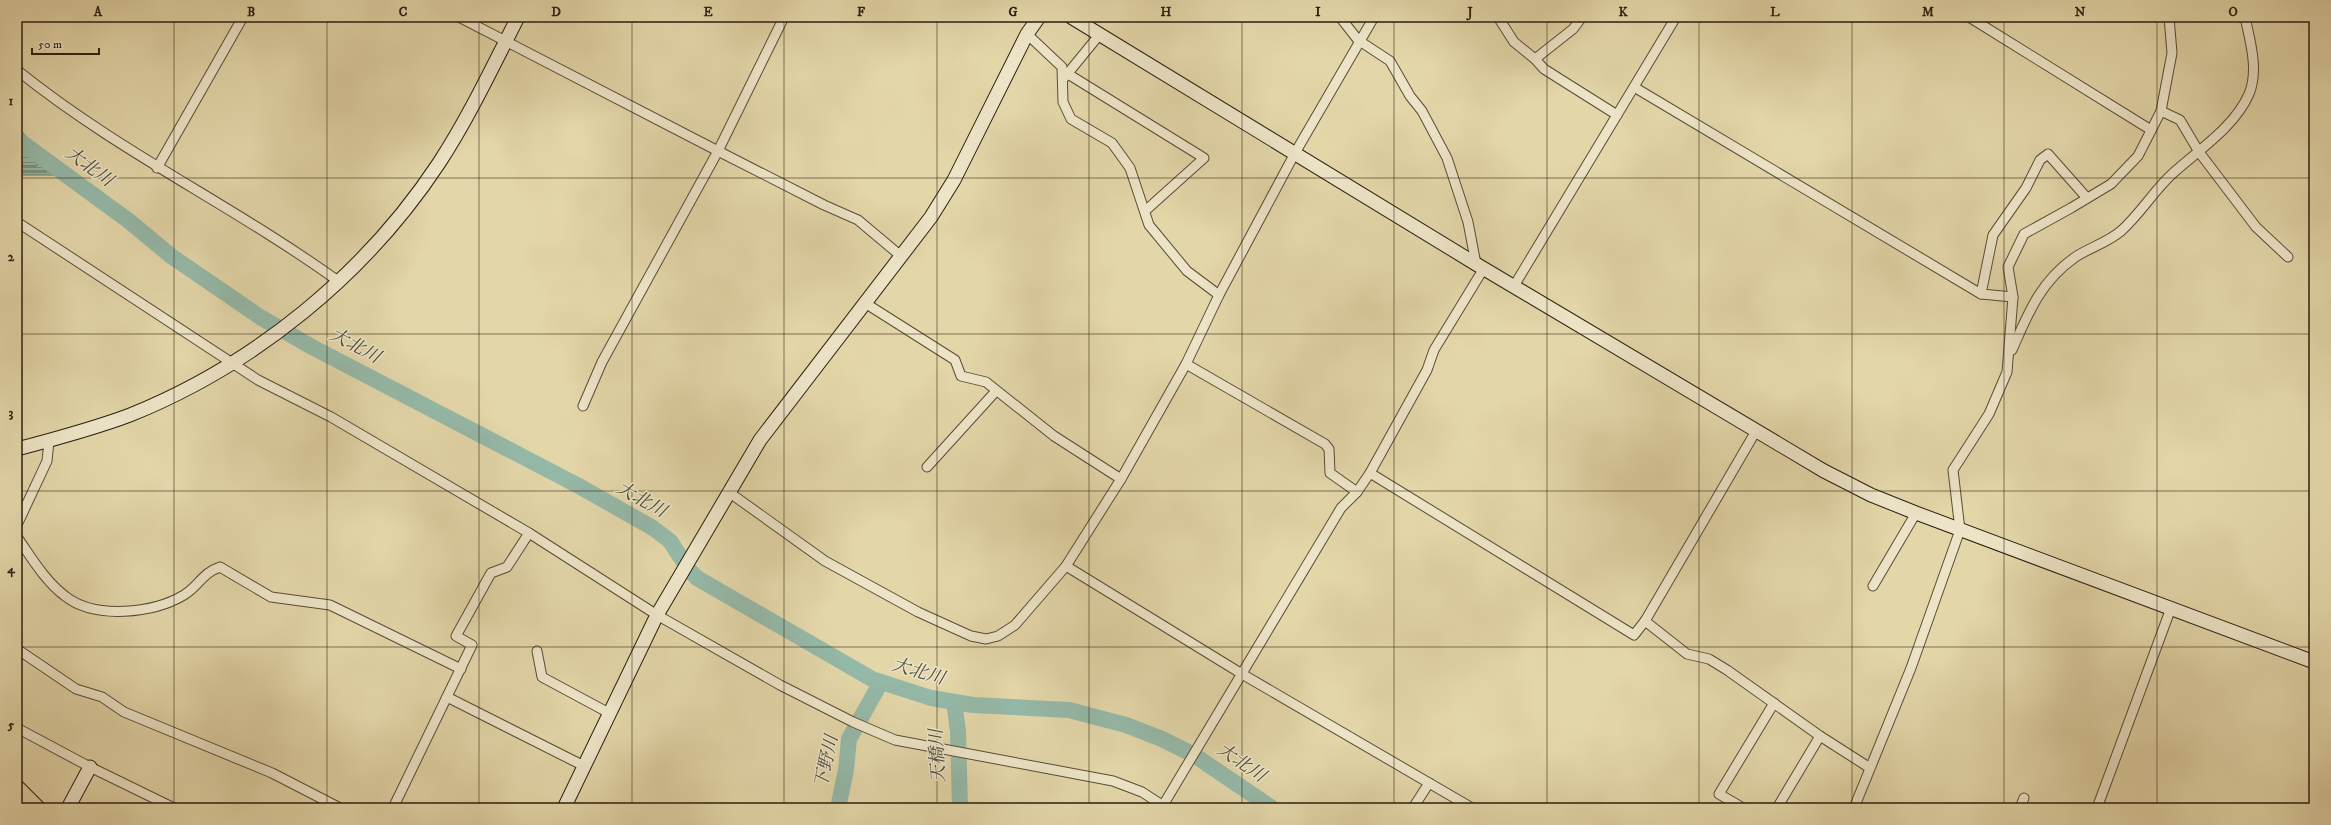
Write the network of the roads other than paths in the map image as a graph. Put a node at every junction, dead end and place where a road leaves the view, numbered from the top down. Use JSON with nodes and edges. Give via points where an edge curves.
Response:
{"nodes":[{"id":1,"x":243,"y":17,"type":"edge"},
{"id":2,"x":459,"y":17,"type":"edge"},
{"id":3,"x":518,"y":17,"type":"edge"},
{"id":4,"x":784,"y":17,"type":"edge"},
{"id":5,"x":1040,"y":17,"type":"edge"},
{"id":6,"x":1071,"y":17,"type":"edge"},
{"id":7,"x":1340,"y":17,"type":"edge"},
{"id":8,"x":1374,"y":17,"type":"edge"},
{"id":9,"x":1498,"y":17,"type":"edge"},
{"id":10,"x":1582,"y":17,"type":"edge"},
{"id":11,"x":1676,"y":17,"type":"edge"},
{"id":12,"x":1969,"y":17,"type":"edge"},
{"id":13,"x":2169,"y":17,"type":"edge"},
{"id":14,"x":2246,"y":17,"type":"edge"},
{"id":15,"x":1027,"y":34,"type":"junction"},
{"id":16,"x":1100,"y":34,"type":"junction"},
{"id":17,"x":506,"y":40,"type":"junction"},
{"id":18,"x":1359,"y":40,"type":"junction"},
{"id":19,"x":1535,"y":59,"type":"junction"},
{"id":20,"x":17,"y":70,"type":"edge"},
{"id":21,"x":1065,"y":78,"type":"junction"},
{"id":22,"x":1634,"y":87,"type":"junction"},
{"id":23,"x":2161,"y":111,"type":"junction"},
{"id":24,"x":1617,"y":115,"type":"junction"},
{"id":25,"x":2152,"y":130,"type":"junction"},
{"id":26,"x":718,"y":151,"type":"junction"},
{"id":27,"x":2199,"y":152,"type":"junction"},
{"id":28,"x":1295,"y":153,"type":"junction"},
{"id":29,"x":157,"y":168,"type":"junction"},
{"id":30,"x":2087,"y":198,"type":"junction"},
{"id":31,"x":1145,"y":211,"type":"junction"},
{"id":32,"x":17,"y":222,"type":"edge"},
{"id":33,"x":902,"y":256,"type":"junction"},
{"id":34,"x":2288,"y":257,"type":"dead end"},
{"id":35,"x":1480,"y":266,"type":"junction"},
{"id":36,"x":336,"y":283,"type":"junction"},
{"id":37,"x":1514,"y":286,"type":"junction"},
{"id":38,"x":1981,"y":294,"type":"junction"},
{"id":39,"x":1219,"y":295,"type":"junction"},
{"id":40,"x":2013,"y":297,"type":"junction"},
{"id":41,"x":865,"y":303,"type":"junction"},
{"id":42,"x":2009,"y":357,"type":"junction"},
{"id":43,"x":234,"y":363,"type":"junction"},
{"id":44,"x":1186,"y":364,"type":"junction"},
{"id":45,"x":996,"y":391,"type":"junction"},
{"id":46,"x":583,"y":406,"type":"dead end"},
{"id":47,"x":1756,"y":431,"type":"junction"},
{"id":48,"x":49,"y":441,"type":"junction"},
{"id":49,"x":17,"y":449,"type":"edge"},
{"id":50,"x":927,"y":467,"type":"dead end"},
{"id":51,"x":1370,"y":473,"type":"junction"},
{"id":52,"x":1121,"y":480,"type":"junction"},
{"id":53,"x":1357,"y":492,"type":"junction"},
{"id":54,"x":727,"y":498,"type":"junction"},
{"id":55,"x":1916,"y":513,"type":"junction"},
{"id":56,"x":17,"y":525,"type":"edge"},
{"id":57,"x":1960,"y":530,"type":"junction"},
{"id":58,"x":529,"y":533,"type":"junction"},
{"id":59,"x":17,"y":537,"type":"edge"},
{"id":60,"x":1066,"y":566,"type":"junction"},
{"id":61,"x":1873,"y":586,"type":"dead end"},
{"id":62,"x":2171,"y":608,"type":"junction"},
{"id":63,"x":659,"y":612,"type":"junction"},
{"id":64,"x":1645,"y":621,"type":"junction"},
{"id":65,"x":17,"y":649,"type":"edge"},
{"id":66,"x":537,"y":651,"type":"dead end"},
{"id":67,"x":2314,"y":662,"type":"edge"},
{"id":68,"x":461,"y":669,"type":"junction"},
{"id":69,"x":1242,"y":674,"type":"junction"},
{"id":70,"x":447,"y":697,"type":"junction"},
{"id":71,"x":1774,"y":703,"type":"junction"},
{"id":72,"x":609,"y":713,"type":"junction"},
{"id":73,"x":17,"y":728,"type":"edge"},
{"id":74,"x":1820,"y":736,"type":"junction"},
{"id":75,"x":584,"y":766,"type":"junction"},
{"id":76,"x":90,"y":767,"type":"junction"},
{"id":77,"x":1870,"y":768,"type":"junction"},
{"id":78,"x":1428,"y":782,"type":"junction"},
{"id":79,"x":17,"y":787,"type":"edge"},
{"id":80,"x":2024,"y":798,"type":"dead end"},
{"id":81,"x":1162,"y":805,"type":"edge"},
{"id":82,"x":38,"y":808,"type":"edge"},
{"id":83,"x":68,"y":808,"type":"edge"},
{"id":84,"x":174,"y":808,"type":"edge"},
{"id":85,"x":340,"y":808,"type":"edge"},
{"id":86,"x":393,"y":808,"type":"edge"},
{"id":87,"x":565,"y":808,"type":"edge"},
{"id":88,"x":1413,"y":808,"type":"edge"},
{"id":89,"x":1472,"y":808,"type":"edge"},
{"id":90,"x":1743,"y":808,"type":"edge"},
{"id":91,"x":1777,"y":808,"type":"edge"},
{"id":92,"x":1854,"y":808,"type":"edge"},
{"id":93,"x":2020,"y":808,"type":"edge"},
{"id":94,"x":2097,"y":808,"type":"edge"}],
"edges":[{"from":1,"to":29,"type":"street"},
{"from":2,"to":17,"type":"street"},
{"from":3,"to":17,"type":"street"},
{"from":4,"to":26,"type":"street"},
{"from":5,"to":15,"type":"street"},
{"from":6,"to":16,"type":"street"},
{"from":7,"to":18,"type":"street"},
{"from":8,"to":18,"type":"street"},
{"from":9,"to":19,"type":"street","via":[[1514,42]]},
{"from":10,"to":19,"type":"street","via":[[1573,29]]},
{"from":11,"to":22,"type":"street"},
{"from":12,"to":25,"type":"street"},
{"from":13,"to":23,"type":"street","via":[[2172,53]]},
{"from":14,"to":27,"type":"street","via":[[2254,71],[2249,94],[2235,115]]},
{"from":15,"to":21,"type":"street","via":[[1062,67]]},
{"from":15,"to":33,"type":"street","via":[[954,180]]},
{"from":16,"to":21,"type":"street"},
{"from":16,"to":28,"type":"street"},
{"from":17,"to":26,"type":"street"},
{"from":17,"to":36,"type":"street","via":[[454,138],[434,169],[393,224]]},
{"from":18,"to":28,"type":"street"},
{"from":18,"to":35,"type":"street","via":[[1390,61],[1440,144],[1468,222]]},
{"from":19,"to":24,"type":"street","via":[[1544,69]]},
{"from":20,"to":29,"type":"street","via":[[46,93]]},
{"from":21,"to":31,"type":"street","via":[[1064,102],[1071,120],[1112,143],[1130,168]]},
{"from":21,"to":31,"type":"street","via":[[1204,158]]},
{"from":22,"to":24,"type":"street"},
{"from":22,"to":38,"type":"street"},
{"from":23,"to":25,"type":"street"},
{"from":23,"to":27,"type":"street","via":[[2180,120]]},
{"from":24,"to":37,"type":"street"},
{"from":25,"to":30,"type":"street","via":[[2138,156],[2128,168],[2111,184]]},
{"from":26,"to":33,"type":"street","via":[[858,220]]},
{"from":26,"to":46,"type":"street","via":[[602,362]]},
{"from":27,"to":34,"type":"street","via":[[2256,227]]},
{"from":27,"to":42,"type":"street","via":[[2170,175],[2141,212],[2120,232],[2074,259],[2041,290],[2032,304]]},
{"from":28,"to":35,"type":"street"},
{"from":28,"to":39,"type":"street"},
{"from":29,"to":36,"type":"street","via":[[306,258]]},
{"from":30,"to":38,"type":"street","via":[[2048,154],[2040,160],[2026,188],[1993,235]]},
{"from":30,"to":40,"type":"street","via":[[2024,234],[2008,267]]},
{"from":31,"to":39,"type":"street","via":[[1150,225],[1187,271]]},
{"from":32,"to":43,"type":"street"},
{"from":33,"to":41,"type":"street"},
{"from":35,"to":37,"type":"street"},
{"from":35,"to":51,"type":"street"},
{"from":36,"to":43,"type":"street","via":[[276,334]]},
{"from":37,"to":47,"type":"street"},
{"from":38,"to":40,"type":"street"},
{"from":39,"to":44,"type":"street"},
{"from":40,"to":42,"type":"street"},
{"from":41,"to":45,"type":"street","via":[[955,360],[961,376],[986,382]]},
{"from":41,"to":54,"type":"street","via":[[760,440]]},
{"from":42,"to":57,"type":"street","via":[[2001,390],[1953,470]]},
{"from":43,"to":48,"type":"street","via":[[164,400],[128,415]]},
{"from":43,"to":58,"type":"street","via":[[258,380],[331,417]]},
{"from":44,"to":52,"type":"street"},
{"from":44,"to":53,"type":"street","via":[[1325,444],[1329,449],[1330,473]]},
{"from":45,"to":50,"type":"street"},
{"from":45,"to":52,"type":"street","via":[[1054,436]]},
{"from":47,"to":55,"type":"street","via":[[1824,471],[1871,495]]},
{"from":47,"to":64,"type":"street"},
{"from":48,"to":49,"type":"street"},
{"from":48,"to":56,"type":"street","via":[[47,461]]},
{"from":51,"to":53,"type":"street"},
{"from":51,"to":64,"type":"street","via":[[1634,634]]},
{"from":52,"to":60,"type":"street"},
{"from":53,"to":69,"type":"street","via":[[1341,508]]},
{"from":54,"to":60,"type":"street","via":[[825,561],[918,612],[971,636],[986,639],[998,636],[1015,625]]},
{"from":54,"to":63,"type":"street"},
{"from":55,"to":57,"type":"street"},
{"from":55,"to":61,"type":"street"},
{"from":57,"to":62,"type":"street"},
{"from":57,"to":77,"type":"street","via":[[1913,662]]},
{"from":58,"to":63,"type":"street"},
{"from":58,"to":68,"type":"street","via":[[507,567],[491,573],[456,636],[472,645]]},
{"from":59,"to":68,"type":"street","via":[[37,567],[65,597],[91,609],[133,611],[158,607],[186,594],[209,570],[220,567],[271,597],[330,605]]},
{"from":60,"to":69,"type":"street"},
{"from":62,"to":67,"type":"street"},
{"from":62,"to":94,"type":"street"},
{"from":63,"to":72,"type":"street"},
{"from":63,"to":81,"type":"street","via":[[780,685],[864,728],[895,740],[1113,781],[1142,792]]},
{"from":64,"to":71,"type":"street","via":[[1687,654],[1709,658]]},
{"from":65,"to":85,"type":"street","via":[[76,689],[102,696],[124,712],[272,774]]},
{"from":66,"to":72,"type":"street","via":[[542,677]]},
{"from":68,"to":70,"type":"street"},
{"from":69,"to":78,"type":"street"},
{"from":69,"to":81,"type":"street"},
{"from":70,"to":75,"type":"street"},
{"from":70,"to":86,"type":"street"},
{"from":71,"to":74,"type":"street"},
{"from":71,"to":90,"type":"street","via":[[1719,794]]},
{"from":72,"to":75,"type":"street"},
{"from":73,"to":76,"type":"street"},
{"from":74,"to":77,"type":"street"},
{"from":74,"to":91,"type":"street"},
{"from":75,"to":87,"type":"street"},
{"from":76,"to":83,"type":"street"},
{"from":76,"to":84,"type":"street"},
{"from":77,"to":92,"type":"street"},
{"from":78,"to":88,"type":"street"},
{"from":78,"to":89,"type":"street"},
{"from":79,"to":82,"type":"main road"},
{"from":80,"to":93,"type":"street"}]}
